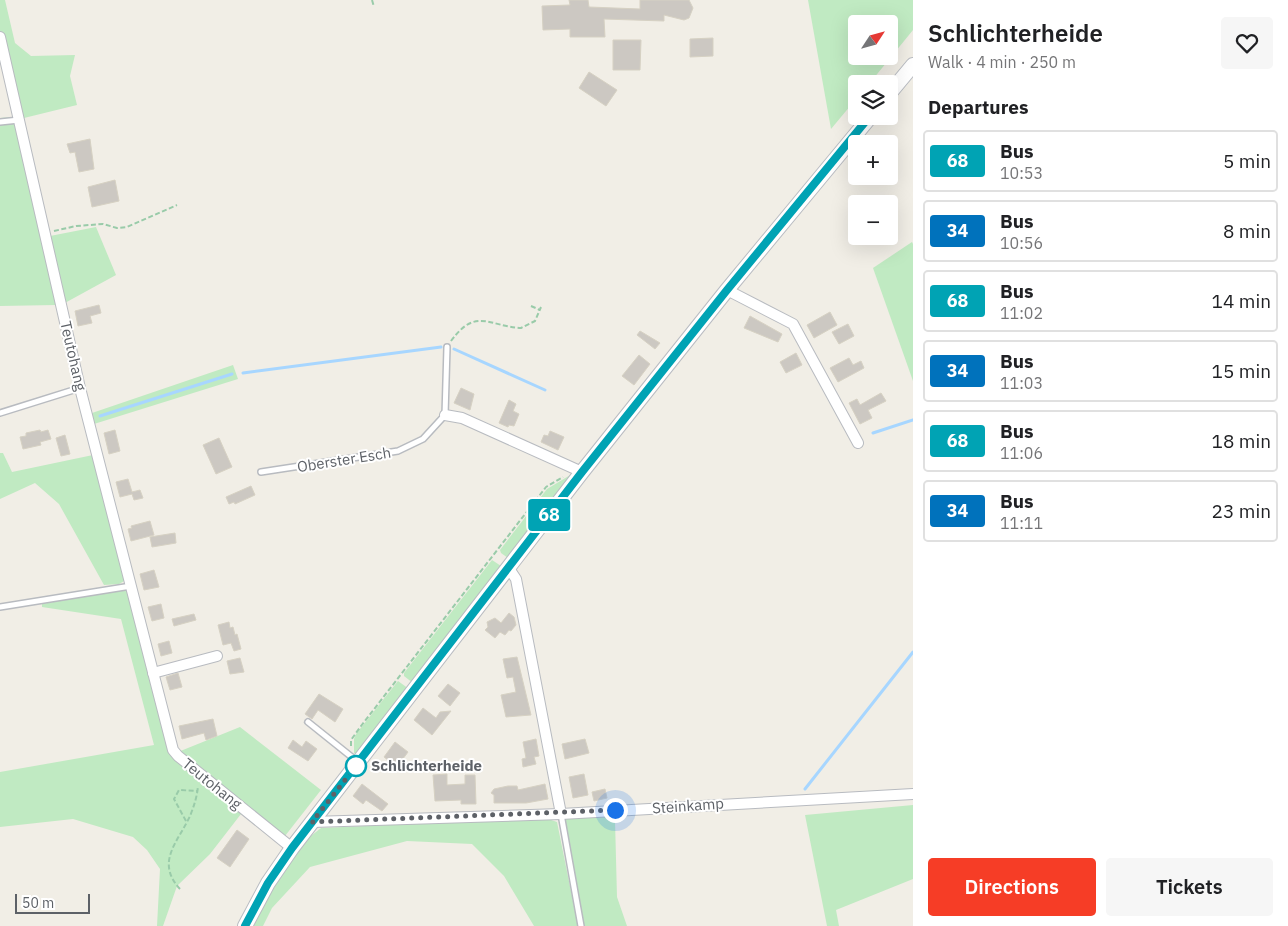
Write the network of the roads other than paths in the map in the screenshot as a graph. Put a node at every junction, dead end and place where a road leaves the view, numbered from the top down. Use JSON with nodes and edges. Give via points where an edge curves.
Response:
{"nodes":[{"id":1,"x":0,"y":37,"type":"edge"},
{"id":2,"x":913,"y":65,"type":"edge"},
{"id":3,"x":898,"y":83,"type":"edge"},
{"id":4,"x":19,"y":120,"type":"junction"},
{"id":5,"x":0,"y":122,"type":"edge"},
{"id":6,"x":863,"y":125,"type":"edge"},
{"id":7,"x":727,"y":290,"type":"junction"},
{"id":8,"x":447,"y":347,"type":"road end"},
{"id":9,"x":80,"y":388,"type":"junction"},
{"id":10,"x":0,"y":413,"type":"edge"},
{"id":11,"x":445,"y":415,"type":"junction"},
{"id":12,"x":858,"y":443,"type":"dead end"},
{"id":13,"x":261,"y":472,"type":"dead end"},
{"id":14,"x":582,"y":472,"type":"junction"},
{"id":15,"x":508,"y":567,"type":"junction"},
{"id":16,"x":131,"y":586,"type":"junction"},
{"id":17,"x":0,"y":607,"type":"edge"},
{"id":18,"x":217,"y":656,"type":"dead end"},
{"id":19,"x":153,"y":673,"type":"junction"},
{"id":20,"x":308,"y":722,"type":"dead end"},
{"id":21,"x":359,"y":762,"type":"junction"},
{"id":22,"x":913,"y":794,"type":"edge"},
{"id":23,"x":561,"y":814,"type":"junction"},
{"id":24,"x":312,"y":822,"type":"junction"},
{"id":25,"x":292,"y":848,"type":"junction"},
{"id":26,"x":245,"y":926,"type":"edge"},
{"id":27,"x":580,"y":926,"type":"edge"}],
"edges":[{"from":1,"to":4,"type":"street","name":"Teutohang"},
{"from":2,"to":3,"type":"street"},
{"from":4,"to":5,"type":"lane"},
{"from":4,"to":9,"type":"street","name":"Teutohang"},
{"from":6,"to":7,"type":"street"},
{"from":7,"to":12,"type":"street","via":[[794,324]]},
{"from":7,"to":14,"type":"street"},
{"from":8,"to":11,"type":"lane"},
{"from":9,"to":10,"type":"lane"},
{"from":9,"to":16,"type":"street","name":"Teutohang"},
{"from":11,"to":13,"type":"lane","name":"Oberster Esch","via":[[423,439],[398,451]]},
{"from":11,"to":14,"type":"street","via":[[462,418]]},
{"from":14,"to":15,"type":"street"},
{"from":15,"to":21,"type":"street"},
{"from":15,"to":23,"type":"street","via":[[516,579]]},
{"from":16,"to":17,"type":"lane"},
{"from":16,"to":19,"type":"street","name":"Teutohang"},
{"from":18,"to":19,"type":"street"},
{"from":19,"to":25,"type":"street","name":"Teutohang","via":[[173,750]]},
{"from":20,"to":21,"type":"lane"},
{"from":21,"to":24,"type":"street"},
{"from":22,"to":23,"type":"street","name":"Steinkamp"},
{"from":23,"to":24,"type":"street","name":"Steinkamp"},
{"from":23,"to":27,"type":"lane"},
{"from":24,"to":25,"type":"street"},
{"from":25,"to":26,"type":"street"}]}
